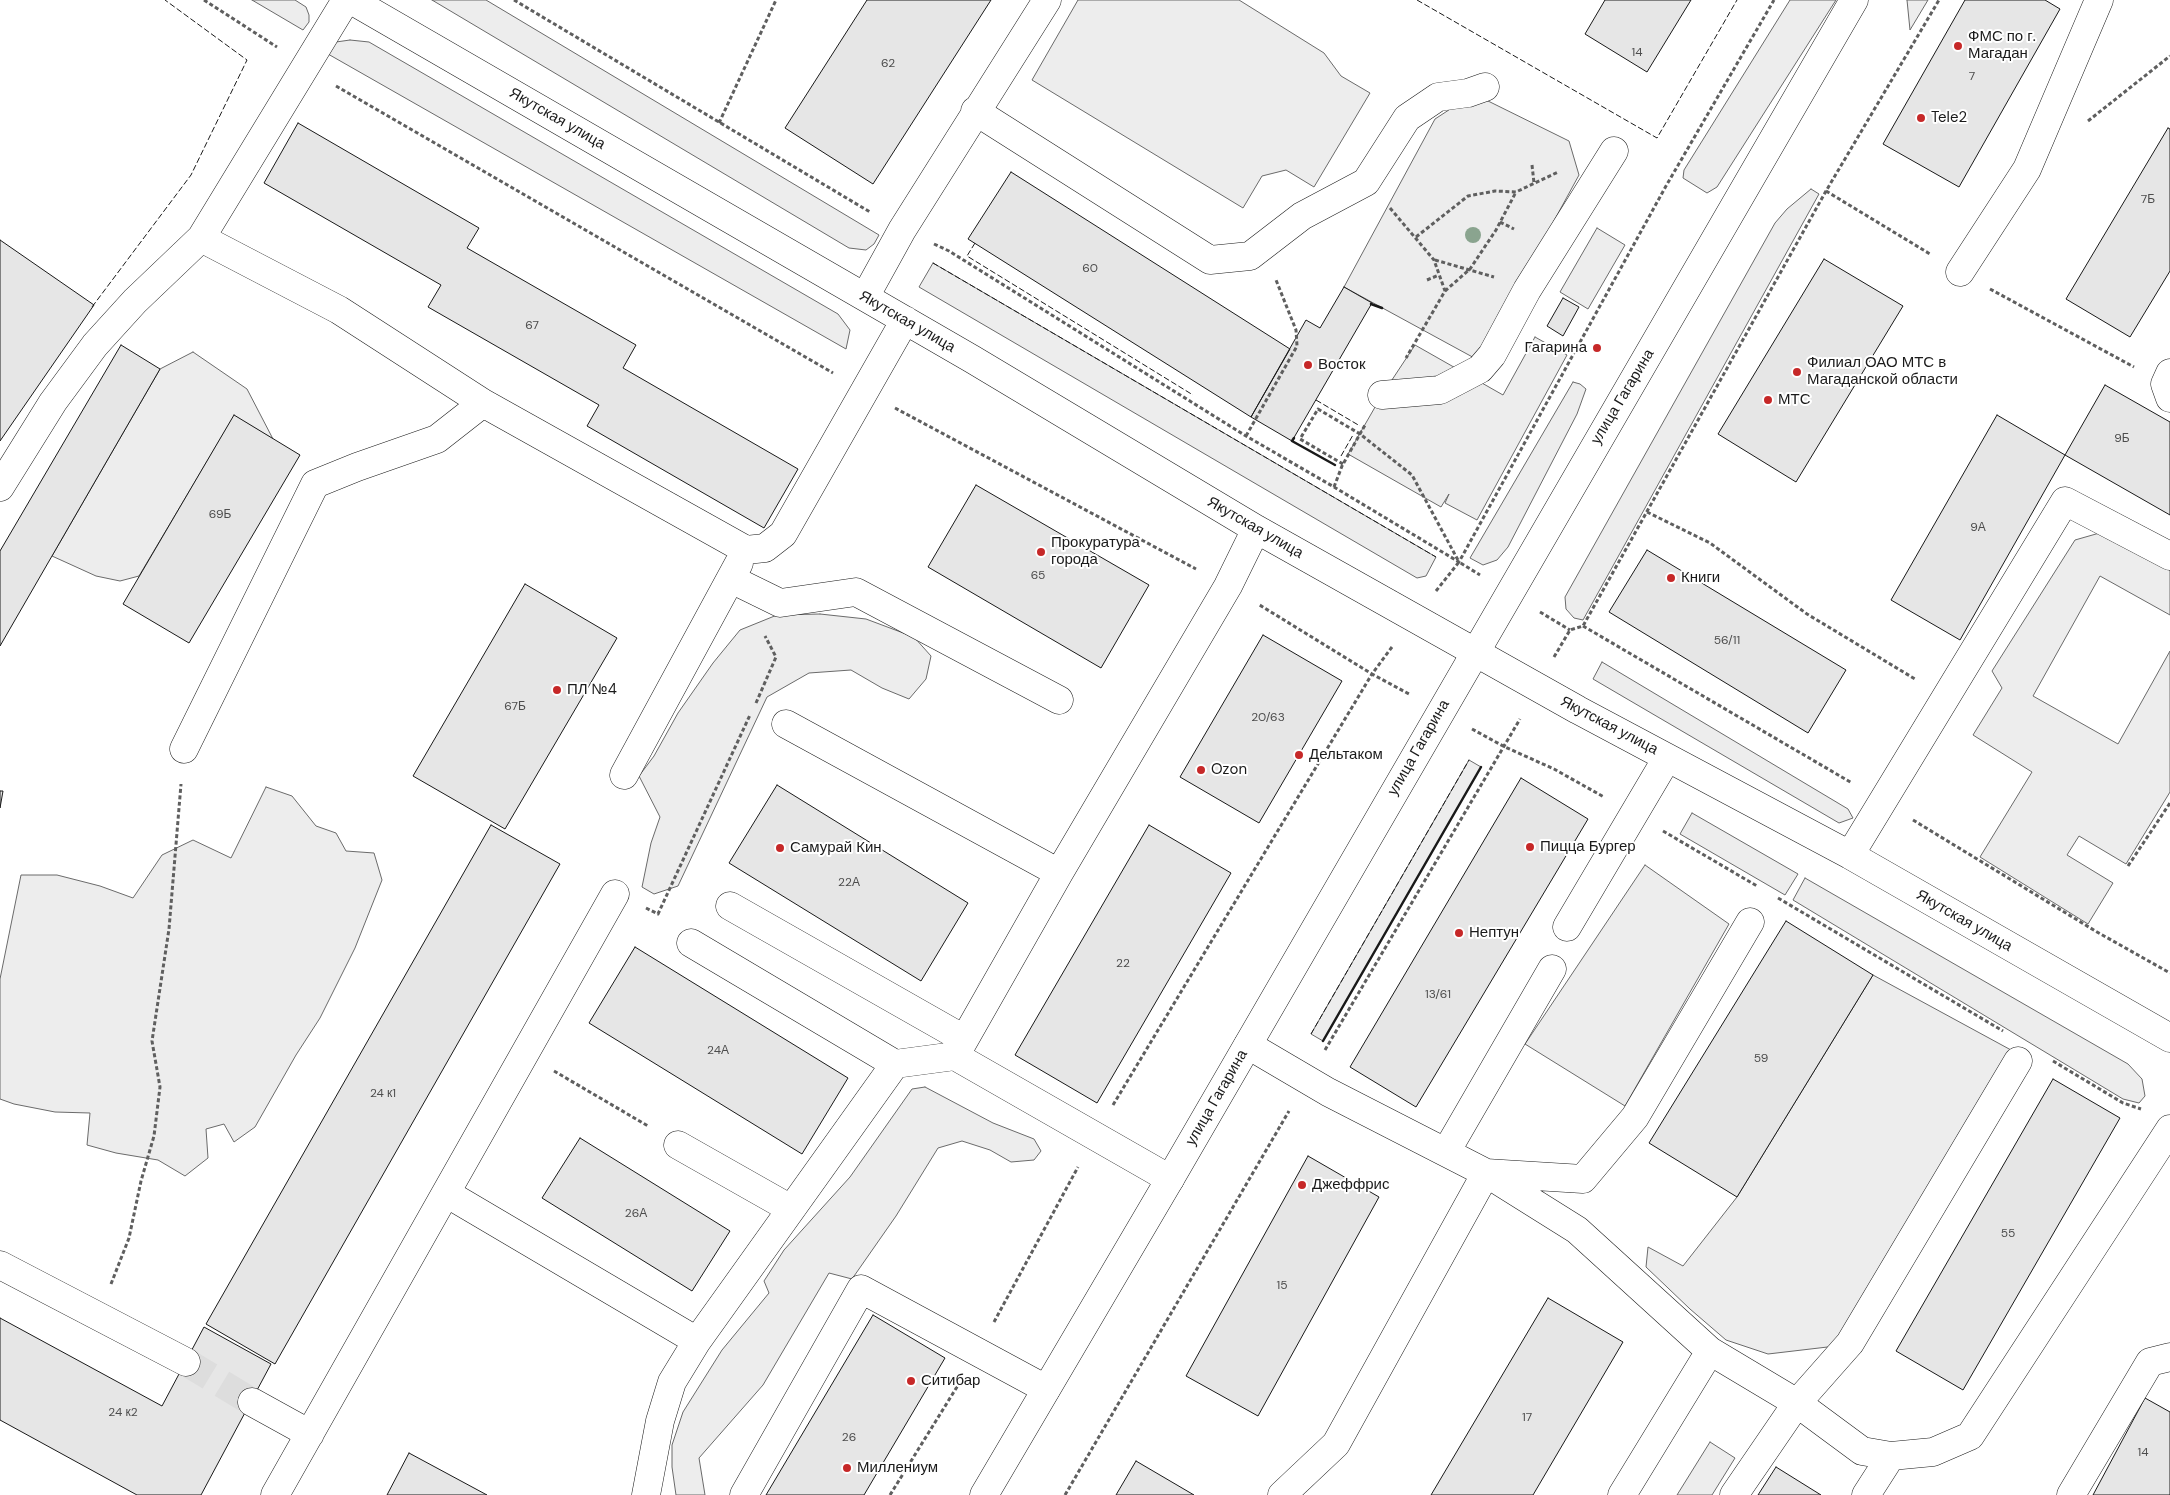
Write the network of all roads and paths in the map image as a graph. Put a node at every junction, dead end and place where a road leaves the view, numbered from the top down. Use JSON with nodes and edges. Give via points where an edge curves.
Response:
{"nodes":[{"id":1,"x":204,"y":0,"type":"edge"},
{"id":2,"x":346,"y":0,"type":"edge"},
{"id":3,"x":351,"y":0,"type":"edge"},
{"id":4,"x":776,"y":0,"type":"edge"},
{"id":5,"x":1047,"y":0,"type":"edge"},
{"id":6,"x":1854,"y":0,"type":"edge"},
{"id":7,"x":1939,"y":0,"type":"edge"},
{"id":8,"x":2099,"y":0,"type":"edge"},
{"id":9,"x":2170,"y":56,"type":"edge"},
{"id":10,"x":305,"y":68,"type":"junction"},
{"id":11,"x":1486,"y":87,"type":"dead end"},
{"id":12,"x":975,"y":111,"type":"junction"},
{"id":13,"x":2087,"y":122,"type":"dead end"},
{"id":14,"x":719,"y":123,"type":"dead end"},
{"id":15,"x":1614,"y":151,"type":"dead end"},
{"id":16,"x":1532,"y":166,"type":"dead end"},
{"id":17,"x":1559,"y":172,"type":"dead end"},
{"id":18,"x":1534,"y":183,"type":"junction"},
{"id":19,"x":1826,"y":191,"type":"junction"},
{"id":20,"x":1516,"y":192,"type":"junction"},
{"id":21,"x":1394,"y":212,"type":"dead end"},
{"id":22,"x":1500,"y":222,"type":"junction"},
{"id":23,"x":1514,"y":229,"type":"dead end"},
{"id":24,"x":1416,"y":237,"type":"junction"},
{"id":25,"x":201,"y":238,"type":"junction"},
{"id":26,"x":1262,"y":247,"type":"junction"},
{"id":27,"x":1434,"y":260,"type":"junction"},
{"id":28,"x":1470,"y":269,"type":"junction"},
{"id":29,"x":1960,"y":272,"type":"junction"},
{"id":30,"x":1439,"y":276,"type":"junction"},
{"id":31,"x":1427,"y":280,"type":"dead end"},
{"id":32,"x":1527,"y":290,"type":"junction"},
{"id":33,"x":1445,"y":291,"type":"junction"},
{"id":34,"x":865,"y":297,"type":"junction"},
{"id":35,"x":905,"y":320,"type":"junction"},
{"id":36,"x":2168,"y":385,"type":"edge"},
{"id":37,"x":1382,"y":395,"type":"junction"},
{"id":38,"x":483,"y":403,"type":"junction"},
{"id":39,"x":1360,"y":434,"type":"junction"},
{"id":40,"x":1246,"y":436,"type":"dead end"},
{"id":41,"x":1343,"y":464,"type":"junction"},
{"id":42,"x":1334,"y":486,"type":"dead end"},
{"id":43,"x":0,"y":487,"type":"edge"},
{"id":44,"x":1647,"y":512,"type":"junction"},
{"id":45,"x":1256,"y":530,"type":"junction"},
{"id":46,"x":746,"y":550,"type":"junction"},
{"id":47,"x":2170,"y":556,"type":"edge"},
{"id":48,"x":1459,"y":562,"type":"dead end"},
{"id":49,"x":726,"y":588,"type":"junction"},
{"id":50,"x":1475,"y":652,"type":"junction"},
{"id":51,"x":1537,"y":687,"type":"junction"},
{"id":52,"x":1946,"y":698,"type":"junction"},
{"id":53,"x":1058,"y":700,"type":"dead end"},
{"id":54,"x":786,"y":724,"type":"dead end"},
{"id":55,"x":1505,"y":747,"type":"junction"},
{"id":56,"x":184,"y":749,"type":"joint"},
{"id":57,"x":1666,"y":758,"type":"junction"},
{"id":58,"x":624,"y":775,"type":"dead end"},
{"id":59,"x":2170,"y":803,"type":"edge"},
{"id":60,"x":1633,"y":813,"type":"junction"},
{"id":61,"x":1850,"y":855,"type":"junction"},
{"id":62,"x":2128,"y":866,"type":"dead end"},
{"id":63,"x":1059,"y":873,"type":"junction"},
{"id":64,"x":1761,"y":888,"type":"dead end"},
{"id":65,"x":1769,"y":893,"type":"dead end"},
{"id":66,"x":615,"y":894,"type":"joint"},
{"id":67,"x":730,"y":906,"type":"dead end"},
{"id":68,"x":1750,"y":922,"type":"dead end"},
{"id":69,"x":1567,"y":927,"type":"dead end"},
{"id":70,"x":690,"y":943,"type":"dead end"},
{"id":71,"x":1552,"y":969,"type":"dead end"},
{"id":72,"x":2010,"y":1035,"type":"dead end"},
{"id":73,"x":2170,"y":1038,"type":"edge"},
{"id":74,"x":1248,"y":1045,"type":"junction"},
{"id":75,"x":960,"y":1048,"type":"junction"},
{"id":76,"x":525,"y":1053,"type":"junction"},
{"id":77,"x":2050,"y":1059,"type":"dead end"},
{"id":78,"x":2018,"y":1061,"type":"dead end"},
{"id":79,"x":895,"y":1064,"type":"junction"},
{"id":80,"x":1308,"y":1079,"type":"junction"},
{"id":81,"x":2142,"y":1110,"type":"dead end"},
{"id":82,"x":2170,"y":1129,"type":"edge"},
{"id":83,"x":678,"y":1145,"type":"joint"},
{"id":84,"x":1446,"y":1152,"type":"junction"},
{"id":85,"x":1486,"y":1173,"type":"junction"},
{"id":86,"x":1170,"y":1179,"type":"junction"},
{"id":87,"x":446,"y":1193,"type":"junction"},
{"id":88,"x":792,"y":1209,"type":"junction"},
{"id":89,"x":0,"y":1265,"type":"edge"},
{"id":90,"x":99,"y":1317,"type":"junction"},
{"id":91,"x":697,"y":1341,"type":"junction"},
{"id":92,"x":1710,"y":1351,"type":"junction"},
{"id":93,"x":978,"y":1352,"type":"junction"},
{"id":94,"x":2170,"y":1358,"type":"edge"},
{"id":95,"x":186,"y":1362,"type":"tunnel mouth"},
{"id":96,"x":1046,"y":1389,"type":"junction"},
{"id":97,"x":252,"y":1402,"type":"tunnel mouth"},
{"id":98,"x":1797,"y":1402,"type":"junction"},
{"id":99,"x":310,"y":1434,"type":"junction"},
{"id":100,"x":1891,"y":1456,"type":"junction"},
{"id":101,"x":275,"y":1495,"type":"edge"},
{"id":102,"x":646,"y":1495,"type":"edge"},
{"id":103,"x":744,"y":1495,"type":"edge"},
{"id":104,"x":890,"y":1495,"type":"edge"},
{"id":105,"x":984,"y":1495,"type":"edge"},
{"id":106,"x":1065,"y":1495,"type":"edge"},
{"id":107,"x":1282,"y":1495,"type":"edge"},
{"id":108,"x":1622,"y":1495,"type":"edge"},
{"id":109,"x":1734,"y":1495,"type":"edge"},
{"id":110,"x":1866,"y":1495,"type":"edge"},
{"id":111,"x":2071,"y":1495,"type":"edge"}],
"edges":[{"from":1,"to":10,"type":"path"},
{"from":2,"to":10,"type":"street"},
{"from":3,"to":34,"type":"street","name":"Якутская улица"},
{"from":4,"to":14,"type":"path"},
{"from":5,"to":12,"type":"street"},
{"from":6,"to":50,"type":"street","name":"улица Гагарина"},
{"from":7,"to":19,"type":"path"},
{"from":8,"to":29,"type":"street","via":[[2027,169]]},
{"from":9,"to":13,"type":"path"},
{"from":10,"to":25,"type":"street"},
{"from":11,"to":26,"type":"street","via":[[1468,93],[1438,96],[1407,118],[1366,182],[1302,216]]},
{"from":12,"to":26,"type":"street","via":[[1210,260],[1250,256]]},
{"from":12,"to":34,"type":"street"},
{"from":15,"to":32,"type":"street"},
{"from":16,"to":18,"type":"path"},
{"from":17,"to":18,"type":"path"},
{"from":18,"to":20,"type":"path"},
{"from":19,"to":29,"type":"path"},
{"from":19,"to":44,"type":"path"},
{"from":20,"to":22,"type":"path"},
{"from":20,"to":24,"type":"path","via":[[1495,191],[1468,196]]},
{"from":21,"to":24,"type":"path"},
{"from":22,"to":23,"type":"path"},
{"from":22,"to":28,"type":"path"},
{"from":24,"to":27,"type":"path"},
{"from":25,"to":38,"type":"street","via":[[339,310]]},
{"from":25,"to":43,"type":"street","via":[[135,301],[95,345],[53,402]]},
{"from":26,"to":40,"type":"path","via":[[1296,330],[1298,346]]},
{"from":27,"to":28,"type":"path"},
{"from":27,"to":30,"type":"path"},
{"from":28,"to":32,"type":"path"},
{"from":28,"to":33,"type":"path"},
{"from":29,"to":36,"type":"path"},
{"from":30,"to":31,"type":"path"},
{"from":30,"to":33,"type":"path"},
{"from":32,"to":37,"type":"street","via":[[1492,355],[1480,369],[1440,390]]},
{"from":33,"to":37,"type":"path"},
{"from":34,"to":35,"type":"street","name":"Якутская улица"},
{"from":35,"to":45,"type":"street","name":"Якутская улица"},
{"from":35,"to":46,"type":"street","via":[[783,534],[765,548]]},
{"from":37,"to":39,"type":"path"},
{"from":38,"to":46,"type":"street"},
{"from":38,"to":56,"type":"street","via":[[437,439],[316,484]]},
{"from":39,"to":41,"type":"path"},
{"from":39,"to":41,"type":"path","via":[[1318,410],[1300,440]]},
{"from":39,"to":48,"type":"path","via":[[1412,475]]},
{"from":41,"to":42,"type":"path"},
{"from":44,"to":51,"type":"path","via":[[1583,626],[1570,630]]},
{"from":44,"to":52,"type":"path","via":[[1710,543],[1807,614]]},
{"from":45,"to":50,"type":"street","name":"Якутская улица"},
{"from":45,"to":63,"type":"street","via":[[1228,586]]},
{"from":46,"to":49,"type":"street"},
{"from":47,"to":52,"type":"street","via":[[2065,501]]},
{"from":49,"to":53,"type":"street","via":[[780,602],[856,592]]},
{"from":49,"to":58,"type":"street"},
{"from":49,"to":66,"type":"path","via":[[756,621],[776,657],[658,914]]},
{"from":50,"to":51,"type":"street","name":"Якутская улица"},
{"from":50,"to":74,"type":"street","name":"улица Гагарина"},
{"from":51,"to":55,"type":"path"},
{"from":51,"to":57,"type":"street","name":"Якутская улица"},
{"from":52,"to":61,"type":"street"},
{"from":54,"to":63,"type":"street"},
{"from":55,"to":60,"type":"path","via":[[1554,769]]},
{"from":55,"to":80,"type":"path"},
{"from":56,"to":90,"type":"path","via":[[168,929],[152,1041],[160,1087],[154,1136],[129,1238]]},
{"from":57,"to":60,"type":"street"},
{"from":57,"to":61,"type":"street","name":"Якутская улица"},
{"from":59,"to":62,"type":"path"},
{"from":60,"to":64,"type":"path"},
{"from":60,"to":69,"type":"street"},
{"from":61,"to":73,"type":"street","name":"Якутская улица"},
{"from":63,"to":75,"type":"street"},
{"from":65,"to":72,"type":"path"},
{"from":66,"to":76,"type":"street"},
{"from":67,"to":75,"type":"street"},
{"from":68,"to":85,"type":"street","via":[[1635,1117],[1583,1179]]},
{"from":70,"to":79,"type":"street"},
{"from":71,"to":84,"type":"street"},
{"from":74,"to":80,"type":"street"},
{"from":74,"to":86,"type":"street","name":"улица Гагарина"},
{"from":75,"to":79,"type":"street"},
{"from":75,"to":86,"type":"street"},
{"from":76,"to":83,"type":"path"},
{"from":76,"to":87,"type":"street"},
{"from":77,"to":81,"type":"path","via":[[2123,1103]]},
{"from":78,"to":98,"type":"street","via":[[1850,1343]]},
{"from":79,"to":88,"type":"street"},
{"from":80,"to":84,"type":"street"},
{"from":80,"to":106,"type":"path"},
{"from":82,"to":100,"type":"street","via":[[1970,1436],[1933,1452]]},
{"from":83,"to":88,"type":"street"},
{"from":84,"to":85,"type":"street"},
{"from":85,"to":92,"type":"street","via":[[1577,1230]]},
{"from":85,"to":107,"type":"street","via":[[1336,1444]]},
{"from":86,"to":96,"type":"street","name":"улица Гагарина"},
{"from":87,"to":91,"type":"street"},
{"from":87,"to":99,"type":"street"},
{"from":88,"to":91,"type":"street"},
{"from":89,"to":90,"type":"street"},
{"from":90,"to":95,"type":"street"},
{"from":91,"to":102,"type":"street","via":[[672,1382],[660,1421]]},
{"from":92,"to":98,"type":"street"},
{"from":92,"to":108,"type":"street"},
{"from":93,"to":96,"type":"street"},
{"from":93,"to":103,"type":"street","via":[[861,1289]]},
{"from":93,"to":104,"type":"path"},
{"from":94,"to":111,"type":"street","via":[[2150,1362]]},
{"from":96,"to":105,"type":"street","name":"улица Гагарина"},
{"from":97,"to":99,"type":"street"},
{"from":98,"to":100,"type":"street","via":[[1862,1451]]},
{"from":98,"to":109,"type":"street"},
{"from":99,"to":101,"type":"street"},
{"from":100,"to":110,"type":"street"}]}
